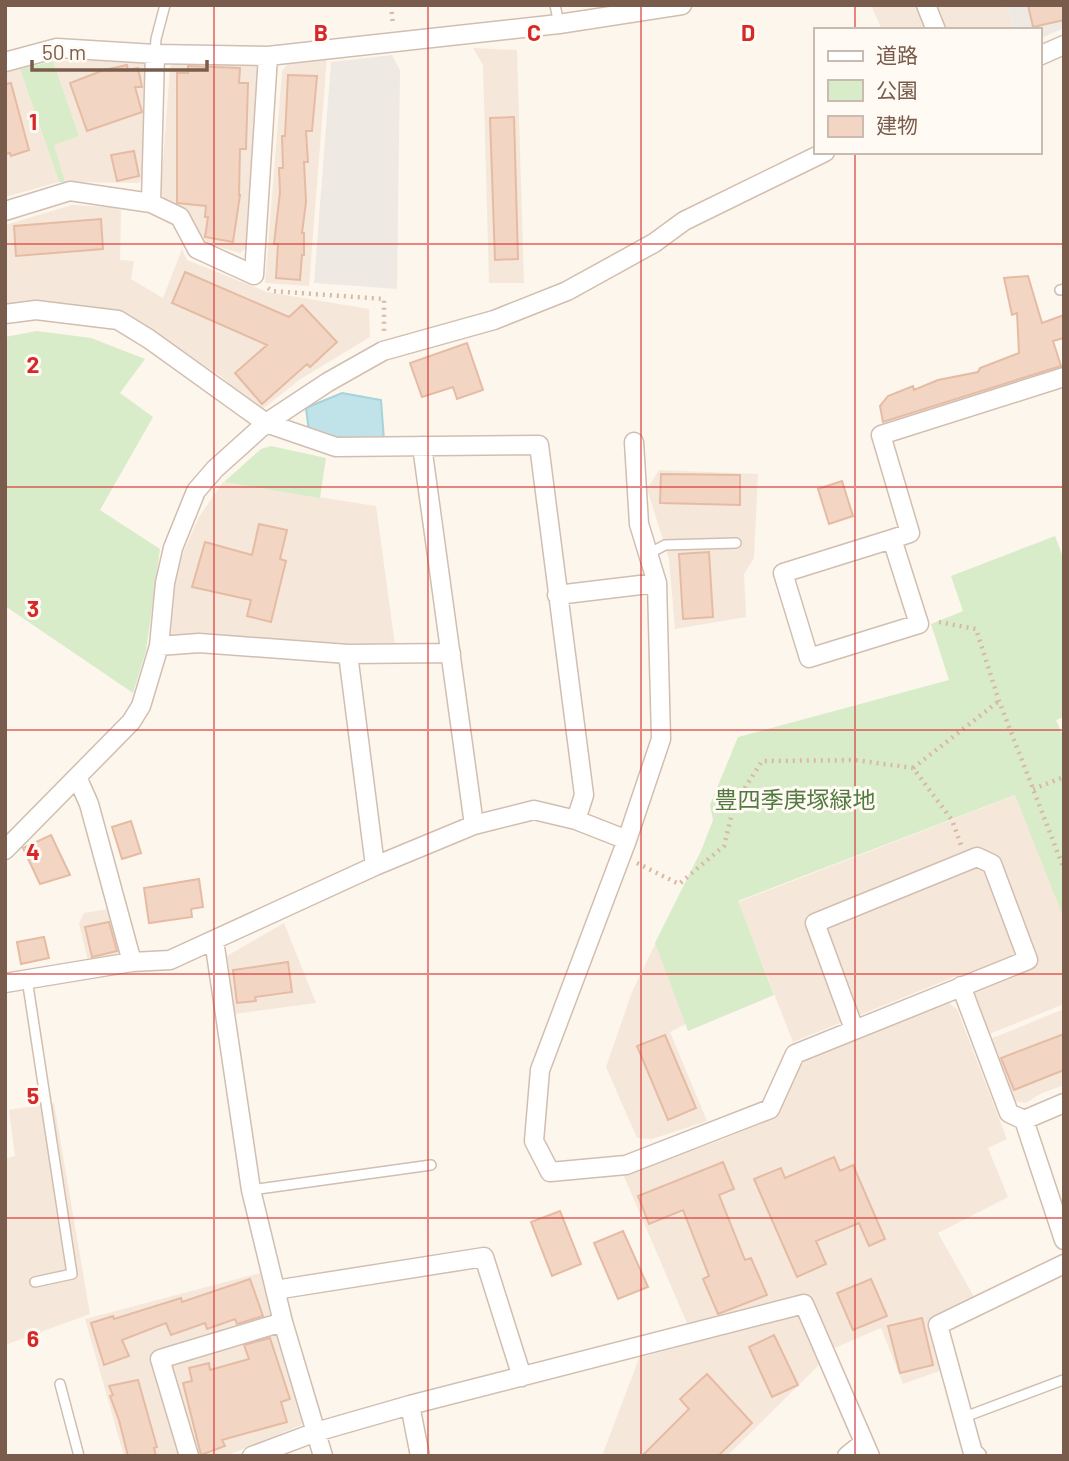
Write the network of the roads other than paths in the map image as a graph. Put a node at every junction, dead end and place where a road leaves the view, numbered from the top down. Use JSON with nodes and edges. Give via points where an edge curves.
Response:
{"nodes":[{"id":1,"x":165,"y":5,"type":"edge"},
{"id":2,"x":555,"y":5,"type":"edge"},
{"id":3,"x":682,"y":5,"type":"edge"},
{"id":4,"x":926,"y":5,"type":"edge"},
{"id":5,"x":559,"y":24,"type":"junction"},
{"id":6,"x":935,"y":28,"type":"edge"},
{"id":7,"x":1064,"y":45,"type":"edge"},
{"id":8,"x":155,"y":54,"type":"junction"},
{"id":9,"x":1041,"y":54,"type":"edge"},
{"id":10,"x":268,"y":56,"type":"junction"},
{"id":11,"x":5,"y":62,"type":"edge"},
{"id":12,"x":821,"y":154,"type":"edge"},
{"id":13,"x":151,"y":203,"type":"junction"},
{"id":14,"x":5,"y":211,"type":"edge"},
{"id":15,"x":5,"y":314,"type":"edge"},
{"id":16,"x":1064,"y":377,"type":"edge"},
{"id":17,"x":266,"y":423,"type":"junction"},
{"id":18,"x":634,"y":442,"type":"dead end"},
{"id":19,"x":422,"y":446,"type":"junction"},
{"id":20,"x":892,"y":539,"type":"junction"},
{"id":21,"x":736,"y":543,"type":"dead end"},
{"id":22,"x":648,"y":554,"type":"junction"},
{"id":23,"x":657,"y":583,"type":"junction"},
{"id":24,"x":557,"y":595,"type":"junction"},
{"id":25,"x":159,"y":646,"type":"junction"},
{"id":26,"x":451,"y":653,"type":"junction"},
{"id":27,"x":348,"y":654,"type":"junction"},
{"id":28,"x":78,"y":779,"type":"junction"},
{"id":29,"x":576,"y":820,"type":"junction"},
{"id":30,"x":474,"y":825,"type":"junction"},
{"id":31,"x":624,"y":848,"type":"junction"},
{"id":32,"x":5,"y":850,"type":"edge"},
{"id":33,"x":375,"y":866,"type":"junction"},
{"id":34,"x":214,"y":940,"type":"junction"},
{"id":35,"x":132,"y":962,"type":"junction"},
{"id":36,"x":27,"y":977,"type":"junction"},
{"id":37,"x":5,"y":983,"type":"edge"},
{"id":38,"x":961,"y":986,"type":"junction"},
{"id":39,"x":854,"y":1029,"type":"junction"},
{"id":40,"x":1064,"y":1103,"type":"edge"},
{"id":41,"x":1024,"y":1119,"type":"junction"},
{"id":42,"x":431,"y":1165,"type":"dead end"},
{"id":43,"x":251,"y":1190,"type":"junction"},
{"id":44,"x":1064,"y":1240,"type":"edge"},
{"id":45,"x":1064,"y":1264,"type":"edge"},
{"id":46,"x":35,"y":1282,"type":"dead end"},
{"id":47,"x":275,"y":1290,"type":"junction"},
{"id":48,"x":283,"y":1322,"type":"junction"},
{"id":49,"x":522,"y":1377,"type":"junction"},
{"id":50,"x":1063,"y":1380,"type":"edge"},
{"id":51,"x":60,"y":1384,"type":"dead end"},
{"id":52,"x":410,"y":1405,"type":"junction"},
{"id":53,"x":962,"y":1418,"type":"junction"},
{"id":54,"x":316,"y":1433,"type":"junction"},
{"id":55,"x":867,"y":1449,"type":"edge"},
{"id":56,"x":971,"y":1455,"type":"edge"},
{"id":57,"x":79,"y":1456,"type":"edge"},
{"id":58,"x":189,"y":1456,"type":"edge"},
{"id":59,"x":252,"y":1456,"type":"edge"},
{"id":60,"x":323,"y":1456,"type":"edge"},
{"id":61,"x":420,"y":1456,"type":"edge"},
{"id":62,"x":847,"y":1456,"type":"edge"}],
"edges":[{"from":1,"to":8,"type":"lane"},
{"from":2,"to":5,"type":"lane"},
{"from":3,"to":5,"type":"street"},
{"from":4,"to":6,"type":"street"},
{"from":5,"to":10,"type":"street"},
{"from":7,"to":9,"type":"street"},
{"from":8,"to":10,"type":"street"},
{"from":8,"to":11,"type":"street","via":[[57,48]]},
{"from":8,"to":13,"type":"street"},
{"from":10,"to":13,"type":"street","via":[[254,275],[197,249],[180,217]]},
{"from":12,"to":17,"type":"street","via":[[684,221],[567,291],[494,320],[383,351]]},
{"from":13,"to":14,"type":"street","via":[[70,191]]},
{"from":15,"to":17,"type":"street","via":[[36,310],[118,320]]},
{"from":16,"to":20,"type":"street","via":[[881,435],[910,533]]},
{"from":17,"to":19,"type":"street","via":[[336,447]]},
{"from":17,"to":25,"type":"street","via":[[196,491],[164,583]]},
{"from":18,"to":22,"type":"street","via":[[639,524]]},
{"from":19,"to":24,"type":"street","via":[[539,445]]},
{"from":19,"to":26,"type":"street"},
{"from":20,"to":20,"type":"street","via":[[919,624],[809,658],[783,573]]},
{"from":21,"to":22,"type":"lane","via":[[665,545]]},
{"from":22,"to":23,"type":"street"},
{"from":23,"to":24,"type":"street"},
{"from":23,"to":31,"type":"street","via":[[661,739]]},
{"from":24,"to":29,"type":"street","via":[[584,795]]},
{"from":25,"to":27,"type":"street","via":[[199,643]]},
{"from":25,"to":28,"type":"street","via":[[141,706]]},
{"from":26,"to":27,"type":"street"},
{"from":26,"to":30,"type":"street"},
{"from":27,"to":33,"type":"street"},
{"from":28,"to":32,"type":"street"},
{"from":28,"to":35,"type":"street"},
{"from":29,"to":30,"type":"street","via":[[534,810]]},
{"from":29,"to":31,"type":"street"},
{"from":30,"to":33,"type":"street"},
{"from":31,"to":39,"type":"street","via":[[540,1070],[534,1141],[550,1171],[626,1165],[770,1109],[795,1054]]},
{"from":33,"to":34,"type":"street"},
{"from":34,"to":35,"type":"street","via":[[170,960]]},
{"from":34,"to":43,"type":"street"},
{"from":35,"to":36,"type":"street"},
{"from":36,"to":37,"type":"street"},
{"from":36,"to":46,"type":"lane","via":[[72,1274]]},
{"from":38,"to":39,"type":"street"},
{"from":38,"to":39,"type":"street","via":[[1028,960],[992,864],[977,858],[815,923]]},
{"from":38,"to":41,"type":"street","via":[[1009,1113]]},
{"from":40,"to":41,"type":"street"},
{"from":41,"to":44,"type":"street"},
{"from":42,"to":43,"type":"lane"},
{"from":43,"to":47,"type":"street"},
{"from":45,"to":53,"type":"street","via":[[938,1325]]},
{"from":47,"to":48,"type":"street"},
{"from":47,"to":49,"type":"street","via":[[484,1257]]},
{"from":48,"to":54,"type":"street"},
{"from":48,"to":58,"type":"street","via":[[160,1359]]},
{"from":49,"to":52,"type":"street"},
{"from":49,"to":55,"type":"street","via":[[804,1304]]},
{"from":50,"to":53,"type":"lane"},
{"from":51,"to":57,"type":"lane"},
{"from":52,"to":54,"type":"street"},
{"from":52,"to":61,"type":"street"},
{"from":53,"to":56,"type":"street"},
{"from":54,"to":59,"type":"street"},
{"from":54,"to":60,"type":"street"},
{"from":55,"to":62,"type":"street"}]}
